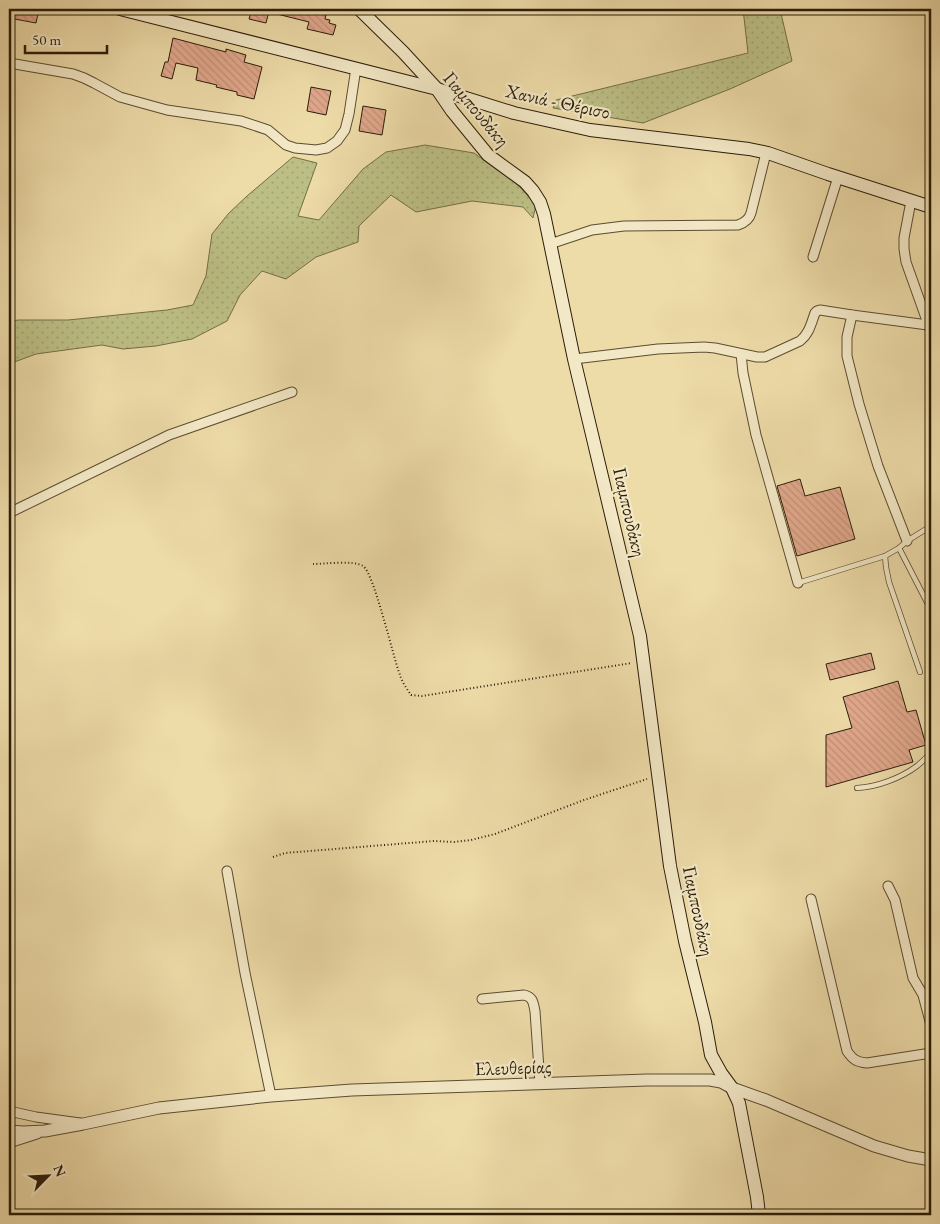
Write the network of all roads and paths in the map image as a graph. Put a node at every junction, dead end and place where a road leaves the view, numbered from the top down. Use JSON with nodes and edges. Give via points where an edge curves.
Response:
{"nodes":[{"id":1,"x":120,"y":9,"type":"edge"},
{"id":2,"x":362,"y":10,"type":"edge"},
{"id":3,"x":9,"y":63,"type":"edge"},
{"id":4,"x":356,"y":68,"type":"junction"},
{"id":5,"x":437,"y":89,"type":"junction"},
{"id":6,"x":766,"y":153,"type":"junction"},
{"id":7,"x":838,"y":177,"type":"junction"},
{"id":8,"x":911,"y":201,"type":"junction"},
{"id":9,"x":931,"y":207,"type":"edge"},
{"id":10,"x":550,"y":244,"type":"junction"},
{"id":11,"x":813,"y":257,"type":"dead end"},
{"id":12,"x":852,"y":315,"type":"junction"},
{"id":13,"x":930,"y":328,"type":"edge"},
{"id":14,"x":741,"y":354,"type":"junction"},
{"id":15,"x":574,"y":359,"type":"junction"},
{"id":16,"x":292,"y":392,"type":"dead end"},
{"id":17,"x":9,"y":513,"type":"edge"},
{"id":18,"x":931,"y":526,"type":"edge"},
{"id":19,"x":906,"y":541,"type":"junction"},
{"id":20,"x":899,"y":548,"type":"junction"},
{"id":21,"x":886,"y":556,"type":"junction"},
{"id":22,"x":313,"y":564,"type":"dead end"},
{"id":23,"x":798,"y":583,"type":"joint"},
{"id":24,"x":931,"y":610,"type":"edge"},
{"id":25,"x":643,"y":662,"type":"junction"},
{"id":26,"x":920,"y":672,"type":"dead end"},
{"id":27,"x":931,"y":752,"type":"edge"},
{"id":28,"x":658,"y":775,"type":"junction"},
{"id":29,"x":857,"y":788,"type":"dead end"},
{"id":30,"x":273,"y":857,"type":"dead end"},
{"id":31,"x":227,"y":871,"type":"dead end"},
{"id":32,"x":888,"y":886,"type":"dead end"},
{"id":33,"x":811,"y":899,"type":"dead end"},
{"id":34,"x":482,"y":1000,"type":"dead end"},
{"id":35,"x":931,"y":1025,"type":"edge"},
{"id":36,"x":931,"y":1053,"type":"edge"},
{"id":37,"x":540,"y":1084,"type":"junction"},
{"id":38,"x":732,"y":1088,"type":"junction"},
{"id":39,"x":271,"y":1096,"type":"junction"},
{"id":40,"x":9,"y":1111,"type":"edge"},
{"id":41,"x":85,"y":1124,"type":"junction"},
{"id":42,"x":9,"y":1131,"type":"edge"},
{"id":43,"x":45,"y":1131,"type":"junction"},
{"id":44,"x":9,"y":1144,"type":"edge"},
{"id":45,"x":931,"y":1160,"type":"edge"},
{"id":46,"x":759,"y":1215,"type":"edge"}],
"edges":[{"from":1,"to":4,"type":"main road","name":"Χανιά - Θέρισο"},
{"from":2,"to":5,"type":"main road","name":"Γιαμπουδάκη"},
{"from":3,"to":4,"type":"street","via":[[78,76],[120,97],[167,110],[241,121],[268,130],[286,145],[316,150],[337,142],[345,130]]},
{"from":4,"to":5,"type":"main road","name":"Χανιά - Θέρισο"},
{"from":5,"to":6,"type":"main road","name":"Χανιά - Θέρισο","via":[[514,113],[590,130]]},
{"from":5,"to":10,"type":"main road","name":"Γιαμπουδάκη","via":[[488,155],[533,191],[544,214]]},
{"from":6,"to":7,"type":"main road","name":"Χανιά - Θέρισο"},
{"from":6,"to":10,"type":"street","via":[[751,213],[738,225],[624,226],[592,230]]},
{"from":7,"to":8,"type":"main road","name":"Χανιά - Θέρισο"},
{"from":7,"to":11,"type":"street"},
{"from":8,"to":9,"type":"main road","name":"Χανιά - Θέρισο"},
{"from":8,"to":13,"type":"street","via":[[904,249]]},
{"from":10,"to":15,"type":"main road","name":"Γιαμπουδάκη"},
{"from":12,"to":13,"type":"street"},
{"from":12,"to":14,"type":"street","via":[[817,311],[807,335],[800,341],[765,358]]},
{"from":12,"to":19,"type":"street","via":[[847,356],[878,466]]},
{"from":14,"to":15,"type":"street","via":[[704,347]]},
{"from":14,"to":23,"type":"street","via":[[742,373],[756,434]]},
{"from":15,"to":25,"type":"main road","name":"Γιαμπουδάκη","via":[[640,636]]},
{"from":16,"to":17,"type":"street","via":[[169,434]]},
{"from":18,"to":19,"type":"lane"},
{"from":19,"to":20,"type":"lane"},
{"from":20,"to":21,"type":"lane"},
{"from":20,"to":24,"type":"lane"},
{"from":21,"to":23,"type":"lane"},
{"from":21,"to":26,"type":"lane","via":[[889,582]]},
{"from":22,"to":25,"type":"path","via":[[353,563],[363,566],[368,572],[400,676],[411,695],[422,696]]},
{"from":25,"to":28,"type":"main road","name":"Γιαμπουδάκη"},
{"from":27,"to":29,"type":"lane","via":[[918,766],[905,773],[875,786]]},
{"from":28,"to":30,"type":"path","via":[[471,840]]},
{"from":28,"to":38,"type":"main road","name":"Γιαμπουδάκη","via":[[670,866],[711,1055]]},
{"from":31,"to":39,"type":"street"},
{"from":32,"to":35,"type":"street","via":[[895,900],[913,978],[923,995]]},
{"from":33,"to":36,"type":"street","via":[[850,1056],[858,1062],[867,1063]]},
{"from":34,"to":37,"type":"street","via":[[524,995],[533,1000]]},
{"from":37,"to":38,"type":"street","name":"Ελευθερίας","via":[[710,1080]]},
{"from":37,"to":39,"type":"street","name":"Ελευθερίας"},
{"from":38,"to":45,"type":"street","name":"Ελευθερίας","via":[[874,1146]]},
{"from":38,"to":46,"type":"main road","name":"Γιαμπουδάκη","via":[[742,1117]]},
{"from":39,"to":41,"type":"street","name":"Ελευθερίας","via":[[159,1108]]},
{"from":40,"to":41,"type":"street"},
{"from":41,"to":43,"type":"street","name":"Ελευθερίας"},
{"from":42,"to":43,"type":"street","name":"Ελευθερίας"},
{"from":43,"to":44,"type":"street"}]}
